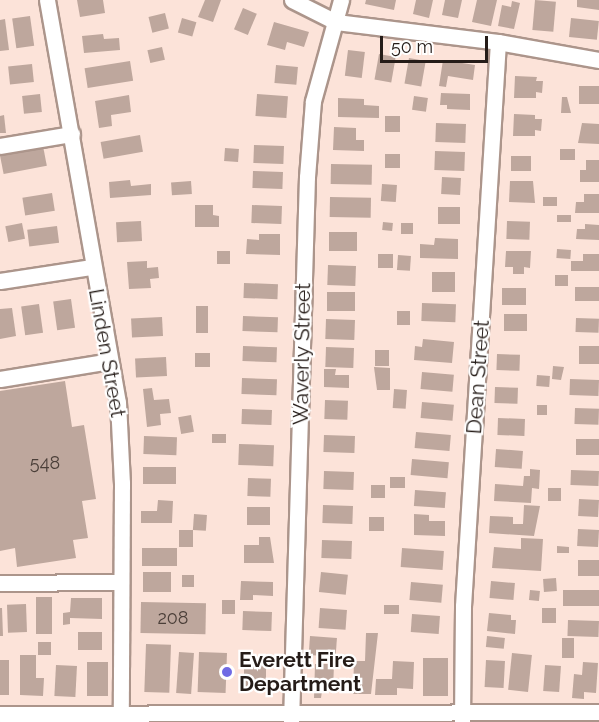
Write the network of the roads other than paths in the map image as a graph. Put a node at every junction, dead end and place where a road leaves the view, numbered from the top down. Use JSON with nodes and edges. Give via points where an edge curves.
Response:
{"nodes":[{"id":1,"x":47,"y":0,"type":"edge"},
{"id":2,"x":292,"y":0,"type":"edge"},
{"id":3,"x":341,"y":0,"type":"edge"},
{"id":4,"x":336,"y":22,"type":"junction"},
{"id":5,"x":498,"y":42,"type":"junction"},
{"id":6,"x":599,"y":60,"type":"edge"},
{"id":7,"x":72,"y":134,"type":"junction"},
{"id":8,"x":0,"y":146,"type":"edge"},
{"id":9,"x":92,"y":267,"type":"junction"},
{"id":10,"x":0,"y":282,"type":"edge"},
{"id":11,"x":110,"y":361,"type":"junction"},
{"id":12,"x":0,"y":379,"type":"edge"},
{"id":13,"x":121,"y":582,"type":"junction"},
{"id":14,"x":0,"y":583,"type":"edge"},
{"id":15,"x":121,"y":711,"type":"junction"},
{"id":16,"x":599,"y":712,"type":"edge"},
{"id":17,"x":0,"y":714,"type":"edge"},
{"id":18,"x":171,"y":716,"type":"edge"},
{"id":19,"x":210,"y":717,"type":"edge"},
{"id":20,"x":291,"y":717,"type":"edge"},
{"id":21,"x":461,"y":717,"type":"edge"}],
"edges":[{"from":1,"to":7,"type":"street","name":"Linden Street"},
{"from":2,"to":4,"type":"street"},
{"from":3,"to":4,"type":"street","name":"Waverly Street"},
{"from":4,"to":5,"type":"street"},
{"from":4,"to":20,"type":"street","name":"Waverly Street","via":[[313,101],[307,177]]},
{"from":5,"to":6,"type":"street"},
{"from":5,"to":21,"type":"street","name":"Dean Street","via":[[463,594]]},
{"from":7,"to":8,"type":"street"},
{"from":7,"to":9,"type":"street","name":"Linden Street"},
{"from":9,"to":10,"type":"street"},
{"from":9,"to":11,"type":"street","name":"Linden Street"},
{"from":11,"to":12,"type":"street"},
{"from":11,"to":13,"type":"street","name":"Linden Street","via":[[119,414]]},
{"from":13,"to":14,"type":"street"},
{"from":13,"to":15,"type":"street","name":"Linden Street"},
{"from":15,"to":17,"type":"street"},
{"from":15,"to":18,"type":"street"},
{"from":16,"to":21,"type":"street"},
{"from":18,"to":19,"type":"street"},
{"from":19,"to":20,"type":"street"},
{"from":20,"to":21,"type":"street"}]}
